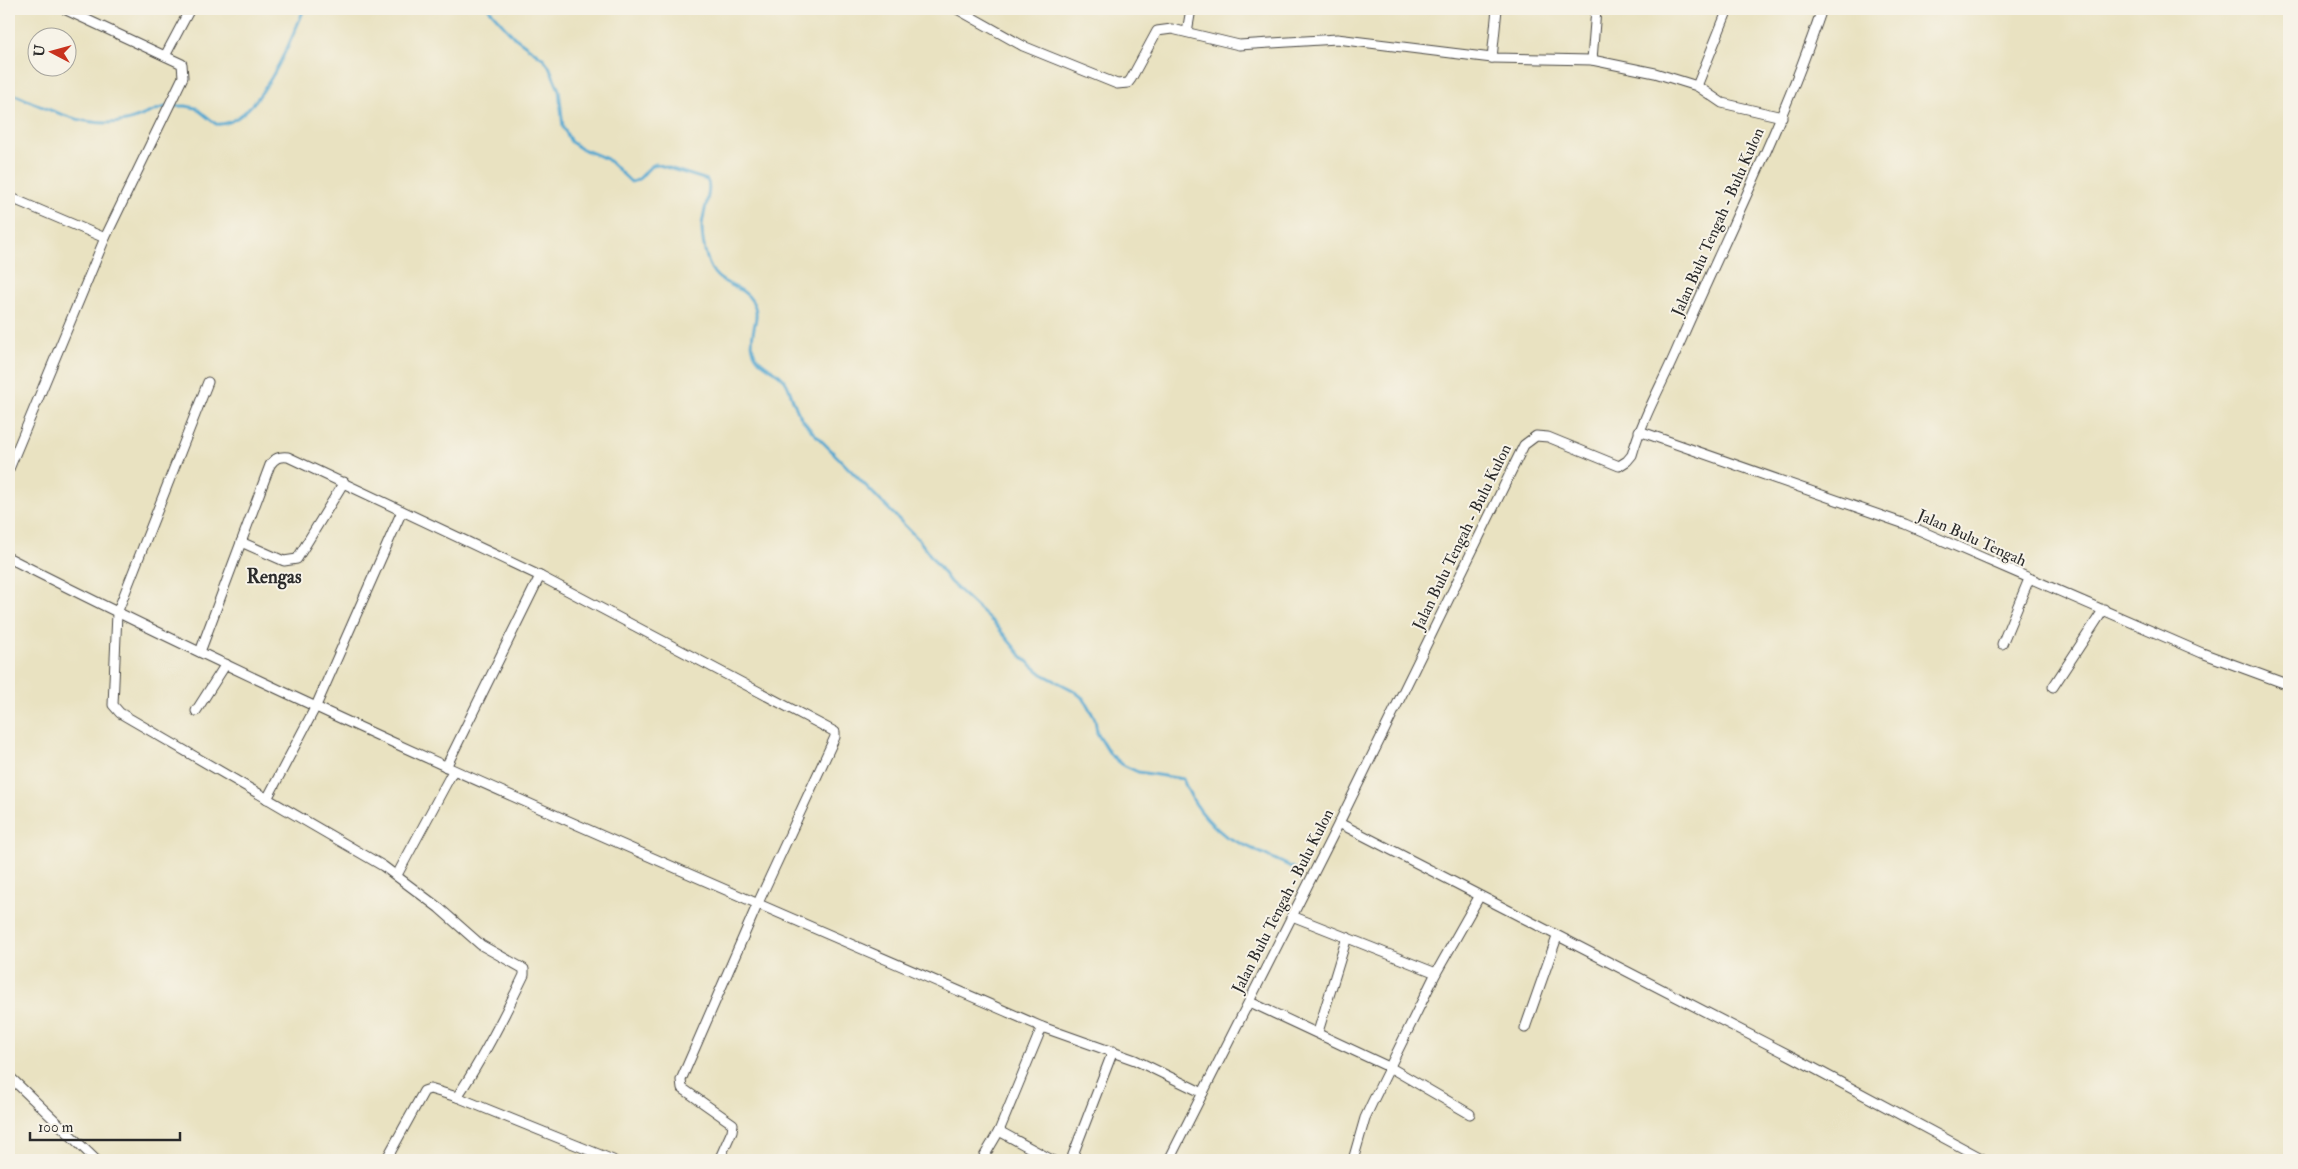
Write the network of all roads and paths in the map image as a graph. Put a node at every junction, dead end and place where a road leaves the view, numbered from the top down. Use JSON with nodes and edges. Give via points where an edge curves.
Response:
{"nodes":[{"id":1,"x":64,"y":9,"type":"edge"},
{"id":2,"x":190,"y":9,"type":"edge"},
{"id":3,"x":957,"y":9,"type":"edge"},
{"id":4,"x":1191,"y":9,"type":"edge"},
{"id":5,"x":1497,"y":9,"type":"edge"},
{"id":6,"x":1596,"y":9,"type":"edge"},
{"id":7,"x":1728,"y":9,"type":"edge"},
{"id":8,"x":1822,"y":9,"type":"edge"},
{"id":9,"x":1187,"y":32,"type":"junction"},
{"id":10,"x":166,"y":56,"type":"junction"},
{"id":11,"x":1492,"y":58,"type":"junction"},
{"id":12,"x":1592,"y":60,"type":"junction"},
{"id":13,"x":1697,"y":86,"type":"junction"},
{"id":14,"x":1782,"y":117,"type":"junction"},
{"id":15,"x":11,"y":198,"type":"edge"},
{"id":16,"x":9,"y":210,"type":"edge"},
{"id":17,"x":105,"y":238,"type":"junction"},
{"id":18,"x":208,"y":382,"type":"dead end"},
{"id":19,"x":1639,"y":431,"type":"junction"},
{"id":20,"x":9,"y":469,"type":"edge"},
{"id":21,"x":344,"y":482,"type":"junction"},
{"id":22,"x":402,"y":511,"type":"junction"},
{"id":23,"x":242,"y":542,"type":"junction"},
{"id":24,"x":9,"y":558,"type":"edge"},
{"id":25,"x":540,"y":576,"type":"junction"},
{"id":26,"x":2029,"y":579,"type":"junction"},
{"id":27,"x":2104,"y":609,"type":"junction"},
{"id":28,"x":117,"y":613,"type":"junction"},
{"id":29,"x":2002,"y":644,"type":"dead end"},
{"id":30,"x":200,"y":652,"type":"junction"},
{"id":31,"x":226,"y":664,"type":"junction"},
{"id":32,"x":2289,"y":685,"type":"edge"},
{"id":33,"x":2053,"y":687,"type":"dead end"},
{"id":34,"x":316,"y":706,"type":"junction"},
{"id":35,"x":196,"y":710,"type":"dead end"},
{"id":36,"x":450,"y":769,"type":"junction"},
{"id":37,"x":267,"y":799,"type":"junction"},
{"id":38,"x":1340,"y":823,"type":"junction"},
{"id":39,"x":397,"y":875,"type":"junction"},
{"id":40,"x":1479,"y":897,"type":"junction"},
{"id":41,"x":758,"y":903,"type":"junction"},
{"id":42,"x":1292,"y":916,"type":"junction"},
{"id":43,"x":1347,"y":937,"type":"junction"},
{"id":44,"x":1556,"y":937,"type":"junction"},
{"id":45,"x":1436,"y":973,"type":"junction"},
{"id":46,"x":1250,"y":1002,"type":"junction"},
{"id":47,"x":1042,"y":1026,"type":"junction"},
{"id":48,"x":1525,"y":1028,"type":"dead end"},
{"id":49,"x":1318,"y":1032,"type":"junction"},
{"id":50,"x":1113,"y":1051,"type":"junction"},
{"id":51,"x":1391,"y":1068,"type":"junction"},
{"id":52,"x":9,"y":1076,"type":"edge"},
{"id":53,"x":1203,"y":1093,"type":"junction"},
{"id":54,"x":457,"y":1097,"type":"junction"},
{"id":55,"x":1470,"y":1114,"type":"dead end"},
{"id":56,"x":999,"y":1131,"type":"junction"},
{"id":57,"x":96,"y":1160,"type":"edge"},
{"id":58,"x":386,"y":1160,"type":"edge"},
{"id":59,"x":613,"y":1160,"type":"edge"},
{"id":60,"x":720,"y":1160,"type":"edge"},
{"id":61,"x":982,"y":1160,"type":"edge"},
{"id":62,"x":1052,"y":1160,"type":"edge"},
{"id":63,"x":1071,"y":1160,"type":"edge"},
{"id":64,"x":1169,"y":1160,"type":"edge"},
{"id":65,"x":1353,"y":1160,"type":"edge"},
{"id":66,"x":1985,"y":1160,"type":"edge"}],
"edges":[{"from":1,"to":10,"type":"street"},
{"from":2,"to":10,"type":"street"},
{"from":3,"to":9,"type":"street","via":[[1023,46],[1117,84],[1128,83],[1157,31],[1167,28]]},
{"from":4,"to":9,"type":"street"},
{"from":5,"to":11,"type":"street"},
{"from":6,"to":12,"type":"street"},
{"from":7,"to":13,"type":"street"},
{"from":8,"to":14,"type":"street","name":"Jalan Bulu Tengah - Bulu Kulon"},
{"from":9,"to":11,"type":"street","via":[[1239,45],[1337,39]]},
{"from":10,"to":17,"type":"street","via":[[182,64],[183,77]]},
{"from":11,"to":12,"type":"street"},
{"from":12,"to":13,"type":"street","via":[[1655,73]]},
{"from":13,"to":14,"type":"street","via":[[1722,103]]},
{"from":14,"to":19,"type":"street","name":"Jalan Bulu Tengah - Bulu Kulon"},
{"from":15,"to":16,"type":"street"},
{"from":15,"to":17,"type":"street"},
{"from":17,"to":20,"type":"street"},
{"from":18,"to":28,"type":"street"},
{"from":19,"to":26,"type":"street","name":"Jalan Bulu Tengah","via":[[1904,524]]},
{"from":19,"to":38,"type":"street","name":"Jalan Bulu Tengah - Bulu Kulon","via":[[1632,454],[1618,466],[1548,437],[1536,436],[1524,445]]},
{"from":21,"to":22,"type":"street"},
{"from":21,"to":23,"type":"street","via":[[297,559],[284,561]]},
{"from":21,"to":23,"type":"street","via":[[288,457],[274,459]]},
{"from":22,"to":25,"type":"street"},
{"from":22,"to":34,"type":"street"},
{"from":23,"to":30,"type":"street"},
{"from":24,"to":28,"type":"street"},
{"from":25,"to":36,"type":"street"},
{"from":25,"to":41,"type":"street","via":[[835,732]]},
{"from":26,"to":27,"type":"street","name":"Jalan Bulu Tengah"},
{"from":26,"to":29,"type":"street"},
{"from":27,"to":32,"type":"street","name":"Jalan Bulu Tengah","via":[[2202,654]]},
{"from":27,"to":33,"type":"street"},
{"from":28,"to":30,"type":"street"},
{"from":28,"to":37,"type":"street","via":[[112,700],[116,710]]},
{"from":30,"to":31,"type":"street"},
{"from":31,"to":34,"type":"street"},
{"from":31,"to":35,"type":"street"},
{"from":34,"to":36,"type":"street"},
{"from":34,"to":37,"type":"street"},
{"from":36,"to":39,"type":"street"},
{"from":36,"to":41,"type":"street"},
{"from":37,"to":39,"type":"street"},
{"from":38,"to":40,"type":"street"},
{"from":38,"to":42,"type":"street","name":"Jalan Bulu Tengah - Bulu Kulon"},
{"from":39,"to":54,"type":"street","via":[[481,945],[524,969],[506,1013]]},
{"from":40,"to":44,"type":"street"},
{"from":40,"to":45,"type":"street"},
{"from":41,"to":47,"type":"street"},
{"from":41,"to":60,"type":"street","via":[[680,1083],[682,1088],[733,1124]]},
{"from":42,"to":43,"type":"street"},
{"from":42,"to":46,"type":"street","name":"Jalan Bulu Tengah - Bulu Kulon"},
{"from":43,"to":45,"type":"street"},
{"from":43,"to":49,"type":"street"},
{"from":44,"to":48,"type":"street"},
{"from":44,"to":66,"type":"street","via":[[1793,1057]]},
{"from":45,"to":51,"type":"street"},
{"from":46,"to":49,"type":"street"},
{"from":46,"to":53,"type":"street","name":"Jalan Bulu Tengah - Bulu Kulon"},
{"from":47,"to":50,"type":"street"},
{"from":47,"to":56,"type":"street"},
{"from":49,"to":51,"type":"street"},
{"from":50,"to":53,"type":"street"},
{"from":50,"to":63,"type":"street"},
{"from":51,"to":55,"type":"street"},
{"from":51,"to":65,"type":"street","via":[[1366,1118]]},
{"from":52,"to":57,"type":"street"},
{"from":53,"to":64,"type":"street","name":"Jalan Bulu Tengah - Bulu Kulon"},
{"from":54,"to":58,"type":"street","via":[[430,1089],[424,1091]]},
{"from":54,"to":59,"type":"street"},
{"from":56,"to":61,"type":"street"},
{"from":56,"to":62,"type":"street"}]}
